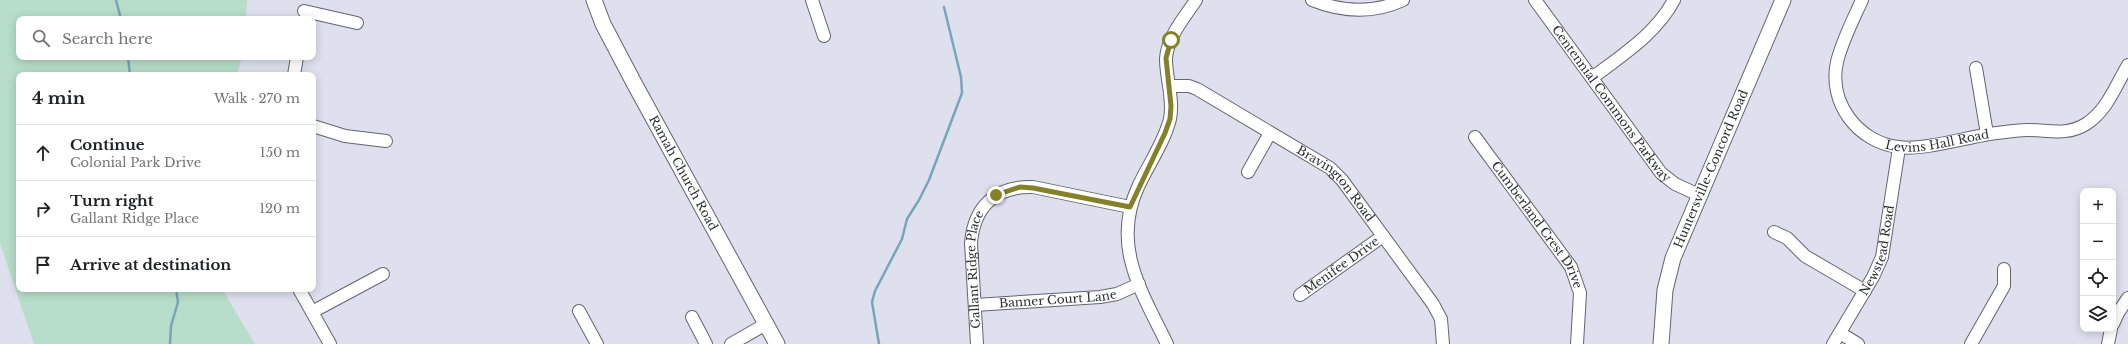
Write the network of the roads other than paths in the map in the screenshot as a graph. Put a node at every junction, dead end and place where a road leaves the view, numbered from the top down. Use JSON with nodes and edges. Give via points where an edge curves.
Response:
{"nodes":[{"id":1,"x":594,"y":0,"type":"edge"},
{"id":2,"x":812,"y":0,"type":"edge"},
{"id":3,"x":1312,"y":0,"type":"edge"},
{"id":4,"x":1403,"y":0,"type":"edge"},
{"id":5,"x":1535,"y":0,"type":"edge"},
{"id":6,"x":1674,"y":0,"type":"edge"},
{"id":7,"x":1783,"y":0,"type":"edge"},
{"id":8,"x":1862,"y":0,"type":"edge"},
{"id":9,"x":1193,"y":1,"type":"edge"},
{"id":10,"x":304,"y":10,"type":"edge"},
{"id":11,"x":357,"y":23,"type":"dead end"},
{"id":12,"x":824,"y":36,"type":"dead end"},
{"id":13,"x":296,"y":60,"type":"edge"},
{"id":14,"x":2128,"y":66,"type":"edge"},
{"id":15,"x":1976,"y":68,"type":"dead end"},
{"id":16,"x":294,"y":72,"type":"edge"},
{"id":17,"x":1592,"y":78,"type":"junction"},
{"id":18,"x":1170,"y":86,"type":"junction"},
{"id":19,"x":316,"y":127,"type":"edge"},
{"id":20,"x":1270,"y":133,"type":"junction"},
{"id":21,"x":1987,"y":134,"type":"junction"},
{"id":22,"x":1475,"y":137,"type":"dead end"},
{"id":23,"x":386,"y":141,"type":"dead end"},
{"id":24,"x":1899,"y":148,"type":"junction"},
{"id":25,"x":1248,"y":172,"type":"dead end"},
{"id":26,"x":1699,"y":195,"type":"junction"},
{"id":27,"x":1130,"y":207,"type":"junction"},
{"id":28,"x":1774,"y":232,"type":"dead end"},
{"id":29,"x":1383,"y":236,"type":"junction"},
{"id":30,"x":2004,"y":269,"type":"dead end"},
{"id":31,"x":383,"y":274,"type":"dead end"},
{"id":32,"x":1139,"y":284,"type":"junction"},
{"id":33,"x":1865,"y":291,"type":"junction"},
{"id":34,"x":301,"y":292,"type":"edge"},
{"id":35,"x":1300,"y":295,"type":"dead end"},
{"id":36,"x":2128,"y":298,"type":"edge"},
{"id":37,"x":975,"y":305,"type":"junction"},
{"id":38,"x":579,"y":311,"type":"dead end"},
{"id":39,"x":312,"y":312,"type":"junction"},
{"id":40,"x":692,"y":317,"type":"dead end"},
{"id":41,"x":2116,"y":317,"type":"edge"},
{"id":42,"x":766,"y":324,"type":"junction"},
{"id":43,"x":2110,"y":332,"type":"edge"},
{"id":44,"x":1840,"y":333,"type":"junction"},
{"id":45,"x":330,"y":344,"type":"edge"},
{"id":46,"x":597,"y":344,"type":"edge"},
{"id":47,"x":706,"y":344,"type":"edge"},
{"id":48,"x":731,"y":344,"type":"edge"},
{"id":49,"x":777,"y":344,"type":"edge"},
{"id":50,"x":977,"y":344,"type":"edge"},
{"id":51,"x":1167,"y":344,"type":"edge"},
{"id":52,"x":1443,"y":344,"type":"edge"},
{"id":53,"x":1577,"y":344,"type":"edge"},
{"id":54,"x":1661,"y":344,"type":"edge"},
{"id":55,"x":1833,"y":344,"type":"edge"},
{"id":56,"x":1858,"y":344,"type":"edge"},
{"id":57,"x":1970,"y":344,"type":"edge"},
{"id":58,"x":2108,"y":344,"type":"edge"}],
"edges":[{"from":1,"to":42,"type":"main road","name":"Ramah Church Road","via":[[603,24],[634,83]]},
{"from":2,"to":12,"type":"street"},
{"from":3,"to":4,"type":"street","via":[[1326,6],[1351,10],[1374,9]]},
{"from":5,"to":17,"type":"street","name":"Centennial Commons Parkway"},
{"from":6,"to":17,"type":"street","via":[[1658,24],[1635,46]]},
{"from":7,"to":26,"type":"main road","name":"Huntersville-Concord Road"},
{"from":8,"to":24,"type":"street","name":"Levins Hall Road","via":[[1840,52],[1836,85],[1844,110],[1855,126],[1872,139]]},
{"from":9,"to":18,"type":"street","via":[[1171,40],[1166,58]]},
{"from":10,"to":11,"type":"street"},
{"from":13,"to":16,"type":"street"},
{"from":14,"to":21,"type":"street","name":"Levins Hall Road","via":[[2103,109],[2077,129],[2056,133],[2028,130]]},
{"from":15,"to":21,"type":"street"},
{"from":17,"to":26,"type":"street","name":"Centennial Commons Parkway","via":[[1661,173],[1675,184]]},
{"from":18,"to":20,"type":"street","name":"Bravington Road","via":[[1189,86],[1197,89]]},
{"from":18,"to":27,"type":"street","via":[[1171,106],[1167,126]]},
{"from":19,"to":23,"type":"street","via":[[345,136]]},
{"from":20,"to":25,"type":"street"},
{"from":20,"to":29,"type":"street","name":"Bravington Road","via":[[1330,168],[1342,180]]},
{"from":21,"to":24,"type":"street","name":"Levins Hall Road"},
{"from":22,"to":53,"type":"street","name":"Cumberland Crest Drive","via":[[1571,267],[1580,294]]},
{"from":24,"to":33,"type":"street","name":"Newstead Road","via":[[1885,245],[1877,269]]},
{"from":26,"to":54,"type":"main road","name":"Huntersville-Concord Road","via":[[1669,270]]},
{"from":27,"to":32,"type":"street","via":[[1127,227],[1130,263]]},
{"from":27,"to":37,"type":"street","name":"Gallant Ridge Place","via":[[1033,188],[1020,187],[996,195],[978,214],[972,228]]},
{"from":28,"to":33,"type":"street","via":[[1787,238],[1805,256]]},
{"from":29,"to":35,"type":"street","name":"Menifee Drive"},
{"from":29,"to":52,"type":"street","name":"Bravington Road","via":[[1437,312],[1443,328]]},
{"from":30,"to":57,"type":"street","via":[[2002,290]]},
{"from":31,"to":39,"type":"street"},
{"from":32,"to":37,"type":"street","name":"Banner Court Lane","via":[[1117,294],[1100,297]]},
{"from":32,"to":51,"type":"street"},
{"from":33,"to":44,"type":"street","name":"Newstead Road"},
{"from":34,"to":39,"type":"street"},
{"from":36,"to":41,"type":"street"},
{"from":37,"to":50,"type":"street","name":"Gallant Ridge Place"},
{"from":38,"to":46,"type":"street"},
{"from":39,"to":45,"type":"street"},
{"from":40,"to":47,"type":"street"},
{"from":42,"to":48,"type":"street"},
{"from":42,"to":49,"type":"main road","name":"Ramah Church Road"},
{"from":43,"to":58,"type":"street"},
{"from":44,"to":55,"type":"street","name":"Newstead Road"},
{"from":44,"to":56,"type":"street"}]}
